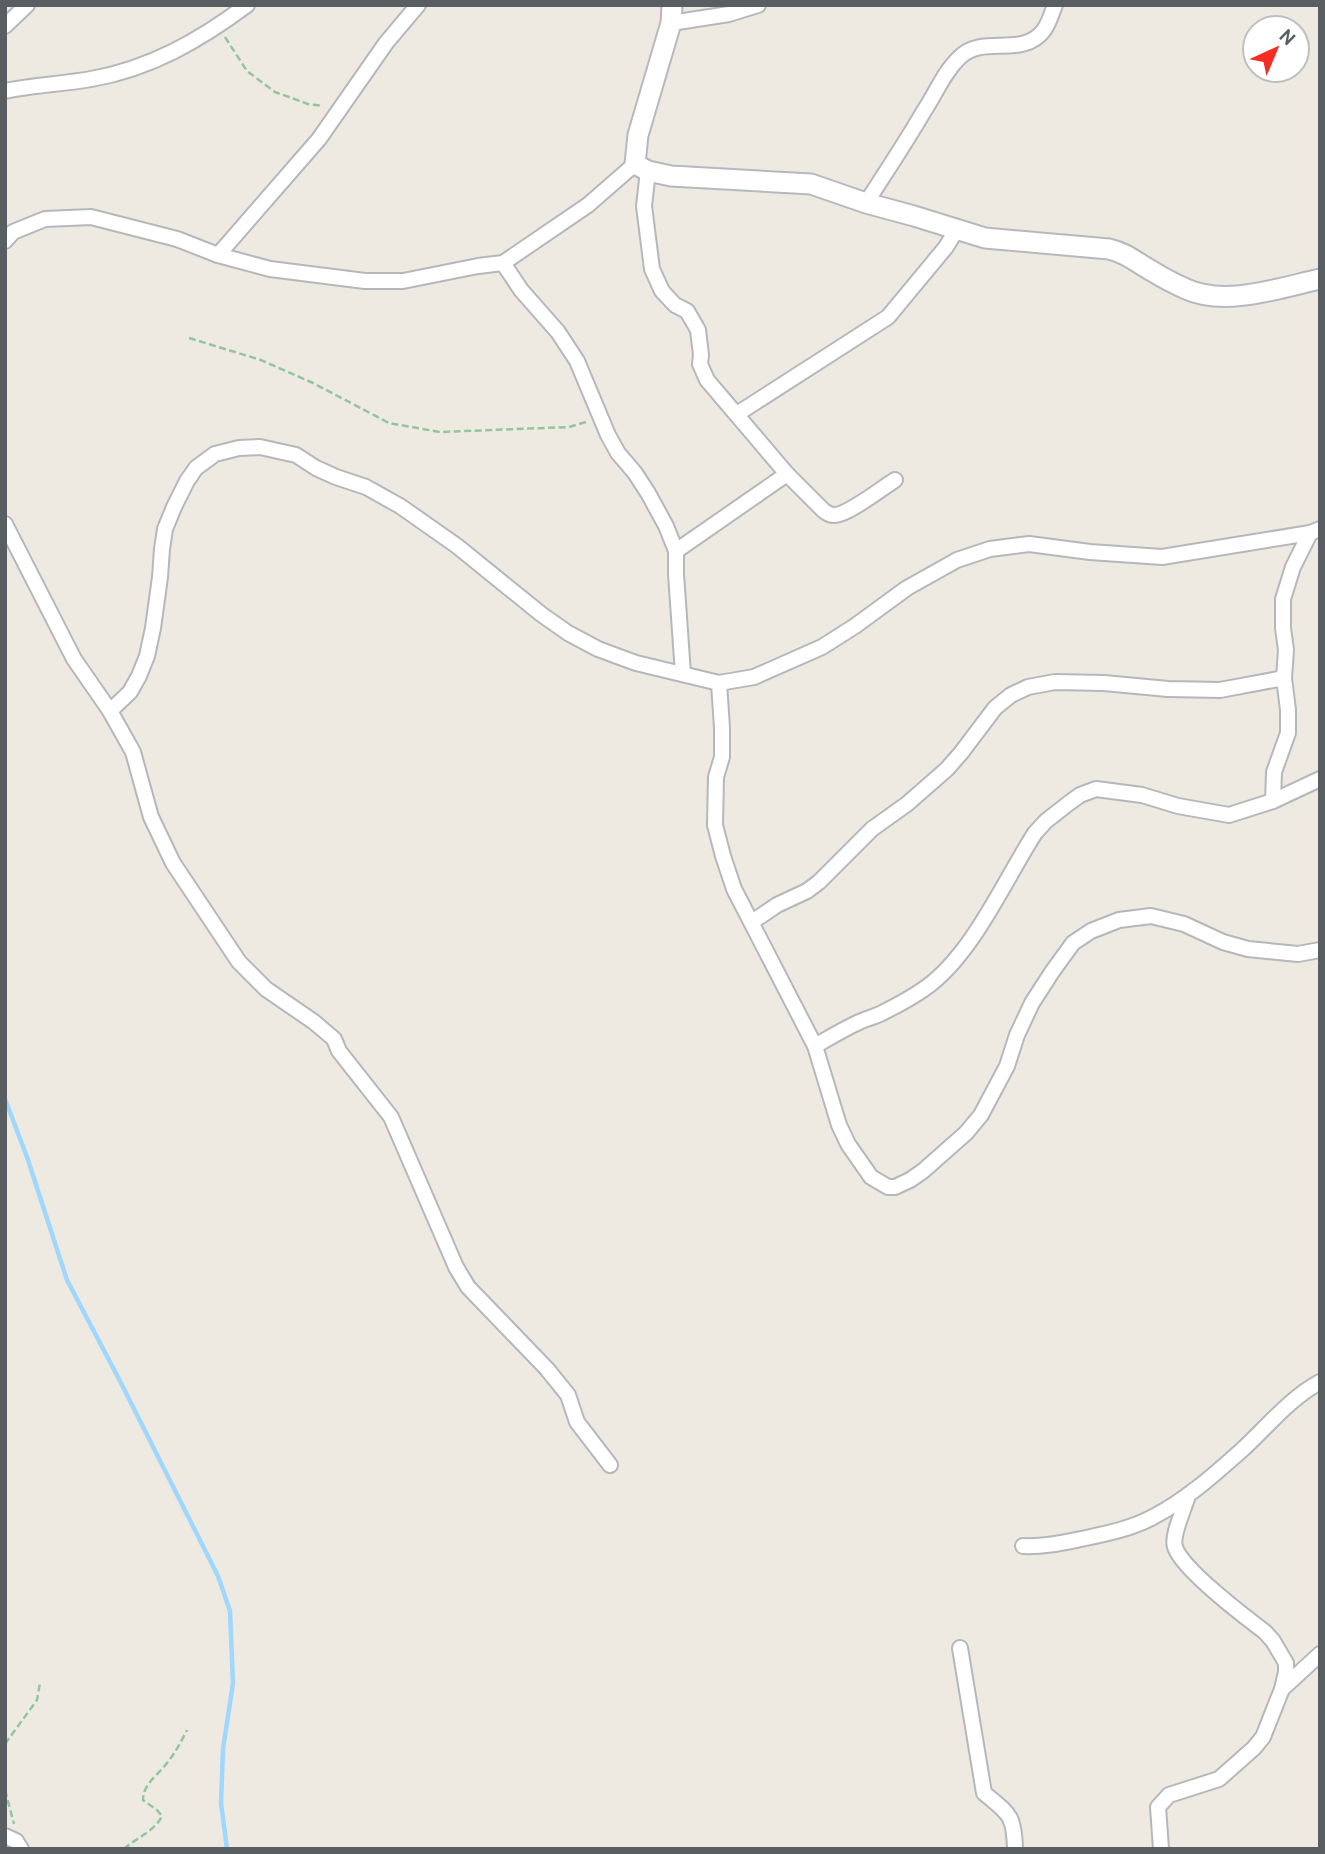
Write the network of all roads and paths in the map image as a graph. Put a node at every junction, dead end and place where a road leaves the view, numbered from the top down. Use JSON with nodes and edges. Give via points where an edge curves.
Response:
{"nodes":[{"id":1,"x":27,"y":5,"type":"edge"},
{"id":2,"x":247,"y":5,"type":"edge"},
{"id":3,"x":418,"y":5,"type":"edge"},
{"id":4,"x":758,"y":5,"type":"edge"},
{"id":5,"x":1055,"y":5,"type":"edge"},
{"id":6,"x":672,"y":14,"type":"edge"},
{"id":7,"x":220,"y":24,"type":"junction"},
{"id":8,"x":5,"y":26,"type":"edge"},
{"id":9,"x":5,"y":91,"type":"edge"},
{"id":10,"x":346,"y":100,"type":"junction"},
{"id":11,"x":642,"y":167,"type":"junction"},
{"id":12,"x":866,"y":203,"type":"junction"},
{"id":13,"x":957,"y":229,"type":"junction"},
{"id":14,"x":5,"y":241,"type":"edge"},
{"id":15,"x":218,"y":255,"type":"junction"},
{"id":16,"x":503,"y":263,"type":"junction"},
{"id":17,"x":1320,"y":279,"type":"edge"},
{"id":18,"x":189,"y":338,"type":"dead end"},
{"id":19,"x":737,"y":414,"type":"junction"},
{"id":20,"x":601,"y":416,"type":"junction"},
{"id":21,"x":787,"y":474,"type":"junction"},
{"id":22,"x":895,"y":480,"type":"dead end"},
{"id":23,"x":5,"y":524,"type":"edge"},
{"id":24,"x":1315,"y":531,"type":"edge"},
{"id":25,"x":676,"y":551,"type":"junction"},
{"id":26,"x":683,"y":674,"type":"junction"},
{"id":27,"x":1284,"y":678,"type":"junction"},
{"id":28,"x":719,"y":683,"type":"junction"},
{"id":29,"x":110,"y":711,"type":"junction"},
{"id":30,"x":1320,"y":779,"type":"edge"},
{"id":31,"x":1273,"y":801,"type":"junction"},
{"id":32,"x":752,"y":922,"type":"junction"},
{"id":33,"x":1320,"y":950,"type":"edge"},
{"id":34,"x":815,"y":1046,"type":"junction"},
{"id":35,"x":1320,"y":1382,"type":"edge"},
{"id":36,"x":610,"y":1465,"type":"dead end"},
{"id":37,"x":1188,"y":1495,"type":"junction"},
{"id":38,"x":1023,"y":1546,"type":"dead end"},
{"id":39,"x":960,"y":1648,"type":"dead end"},
{"id":40,"x":1320,"y":1654,"type":"edge"},
{"id":41,"x":40,"y":1683,"type":"dead end"},
{"id":42,"x":1282,"y":1689,"type":"junction"},
{"id":43,"x":187,"y":1730,"type":"dead end"},
{"id":44,"x":5,"y":1744,"type":"edge"},
{"id":45,"x":5,"y":1790,"type":"edge"},
{"id":46,"x":14,"y":1842,"type":"edge"},
{"id":47,"x":124,"y":1849,"type":"edge"},
{"id":48,"x":1015,"y":1849,"type":"edge"},
{"id":49,"x":1161,"y":1849,"type":"edge"}],
"edges":[{"from":1,"to":8,"type":"street"},
{"from":2,"to":7,"type":"street"},
{"from":3,"to":10,"type":"street"},
{"from":4,"to":6,"type":"street","via":[[729,14]]},
{"from":5,"to":12,"type":"street","via":[[1044,31],[1027,43],[983,46],[961,56]]},
{"from":6,"to":11,"type":"main road","via":[[638,135]]},
{"from":7,"to":9,"type":"street","via":[[144,66],[93,79]]},
{"from":7,"to":10,"type":"path","via":[[247,71],[275,92],[316,106]]},
{"from":10,"to":15,"type":"street","via":[[319,139]]},
{"from":11,"to":12,"type":"main road","via":[[671,176],[811,184]]},
{"from":11,"to":16,"type":"street"},
{"from":11,"to":19,"type":"street","via":[[652,269],[662,291],[687,312],[698,330],[699,364]]},
{"from":12,"to":13,"type":"main road"},
{"from":13,"to":17,"type":"main road","via":[[985,238],[1121,252],[1205,296],[1249,294]]},
{"from":13,"to":19,"type":"street","via":[[888,317]]},
{"from":14,"to":15,"type":"street","via":[[13,232],[45,219],[91,217],[177,239]]},
{"from":15,"to":16,"type":"street","via":[[270,269],[365,281],[403,281]]},
{"from":16,"to":20,"type":"street","via":[[577,361]]},
{"from":18,"to":20,"type":"path","via":[[261,360],[389,423],[440,432],[569,428]]},
{"from":19,"to":21,"type":"street"},
{"from":20,"to":25,"type":"street","via":[[618,453],[648,493]]},
{"from":21,"to":22,"type":"street","via":[[831,515],[853,507]]},
{"from":21,"to":25,"type":"street"},
{"from":23,"to":29,"type":"street","via":[[74,659]]},
{"from":24,"to":27,"type":"street","via":[[1293,567],[1283,599]]},
{"from":24,"to":28,"type":"street","via":[[1162,557],[1029,544],[990,549],[957,560],[907,588],[822,647],[754,677]]},
{"from":25,"to":26,"type":"street"},
{"from":26,"to":28,"type":"street"},
{"from":26,"to":29,"type":"street","via":[[636,663],[568,633],[457,546],[366,488],[296,455],[260,447],[239,448],[215,454],[196,468],[174,507],[165,529],[147,656],[130,692]]},
{"from":27,"to":31,"type":"street","via":[[1287,733],[1274,772]]},
{"from":27,"to":32,"type":"street","via":[[1220,690],[1055,682],[1028,687],[995,708],[947,769],[872,829],[818,882]]},
{"from":28,"to":32,"type":"street","via":[[722,757],[715,786],[715,825],[734,889]]},
{"from":29,"to":36,"type":"street","via":[[133,752],[151,817],[173,863],[224,941],[266,989],[334,1039],[391,1117],[468,1287],[561,1386],[577,1422]]},
{"from":30,"to":31,"type":"street"},
{"from":31,"to":34,"type":"street","via":[[1229,815],[1112,790],[1096,789],[1080,796],[1035,833],[965,948],[939,975],[925,988]]},
{"from":32,"to":34,"type":"street"},
{"from":33,"to":34,"type":"street","via":[[1298,954],[1248,949],[1151,916],[1119,920],[1091,931],[1073,943],[1032,1003],[981,1115],[923,1171],[895,1187],[871,1177],[848,1144]]},
{"from":35,"to":37,"type":"street"},
{"from":37,"to":38,"type":"street","via":[[1151,1518],[1107,1534]]},
{"from":37,"to":42,"type":"street","via":[[1174,1546],[1200,1577],[1273,1641],[1286,1663]]},
{"from":39,"to":48,"type":"street","via":[[984,1793],[1007,1813],[1015,1827]]},
{"from":40,"to":42,"type":"street"},
{"from":41,"to":44,"type":"path","via":[[37,1700]]},
{"from":42,"to":49,"type":"street","via":[[1254,1748],[1219,1779],[1169,1795],[1158,1807]]},
{"from":43,"to":47,"type":"path","via":[[143,1795],[161,1820]]},
{"from":45,"to":46,"type":"path","via":[[15,1826]]}]}
